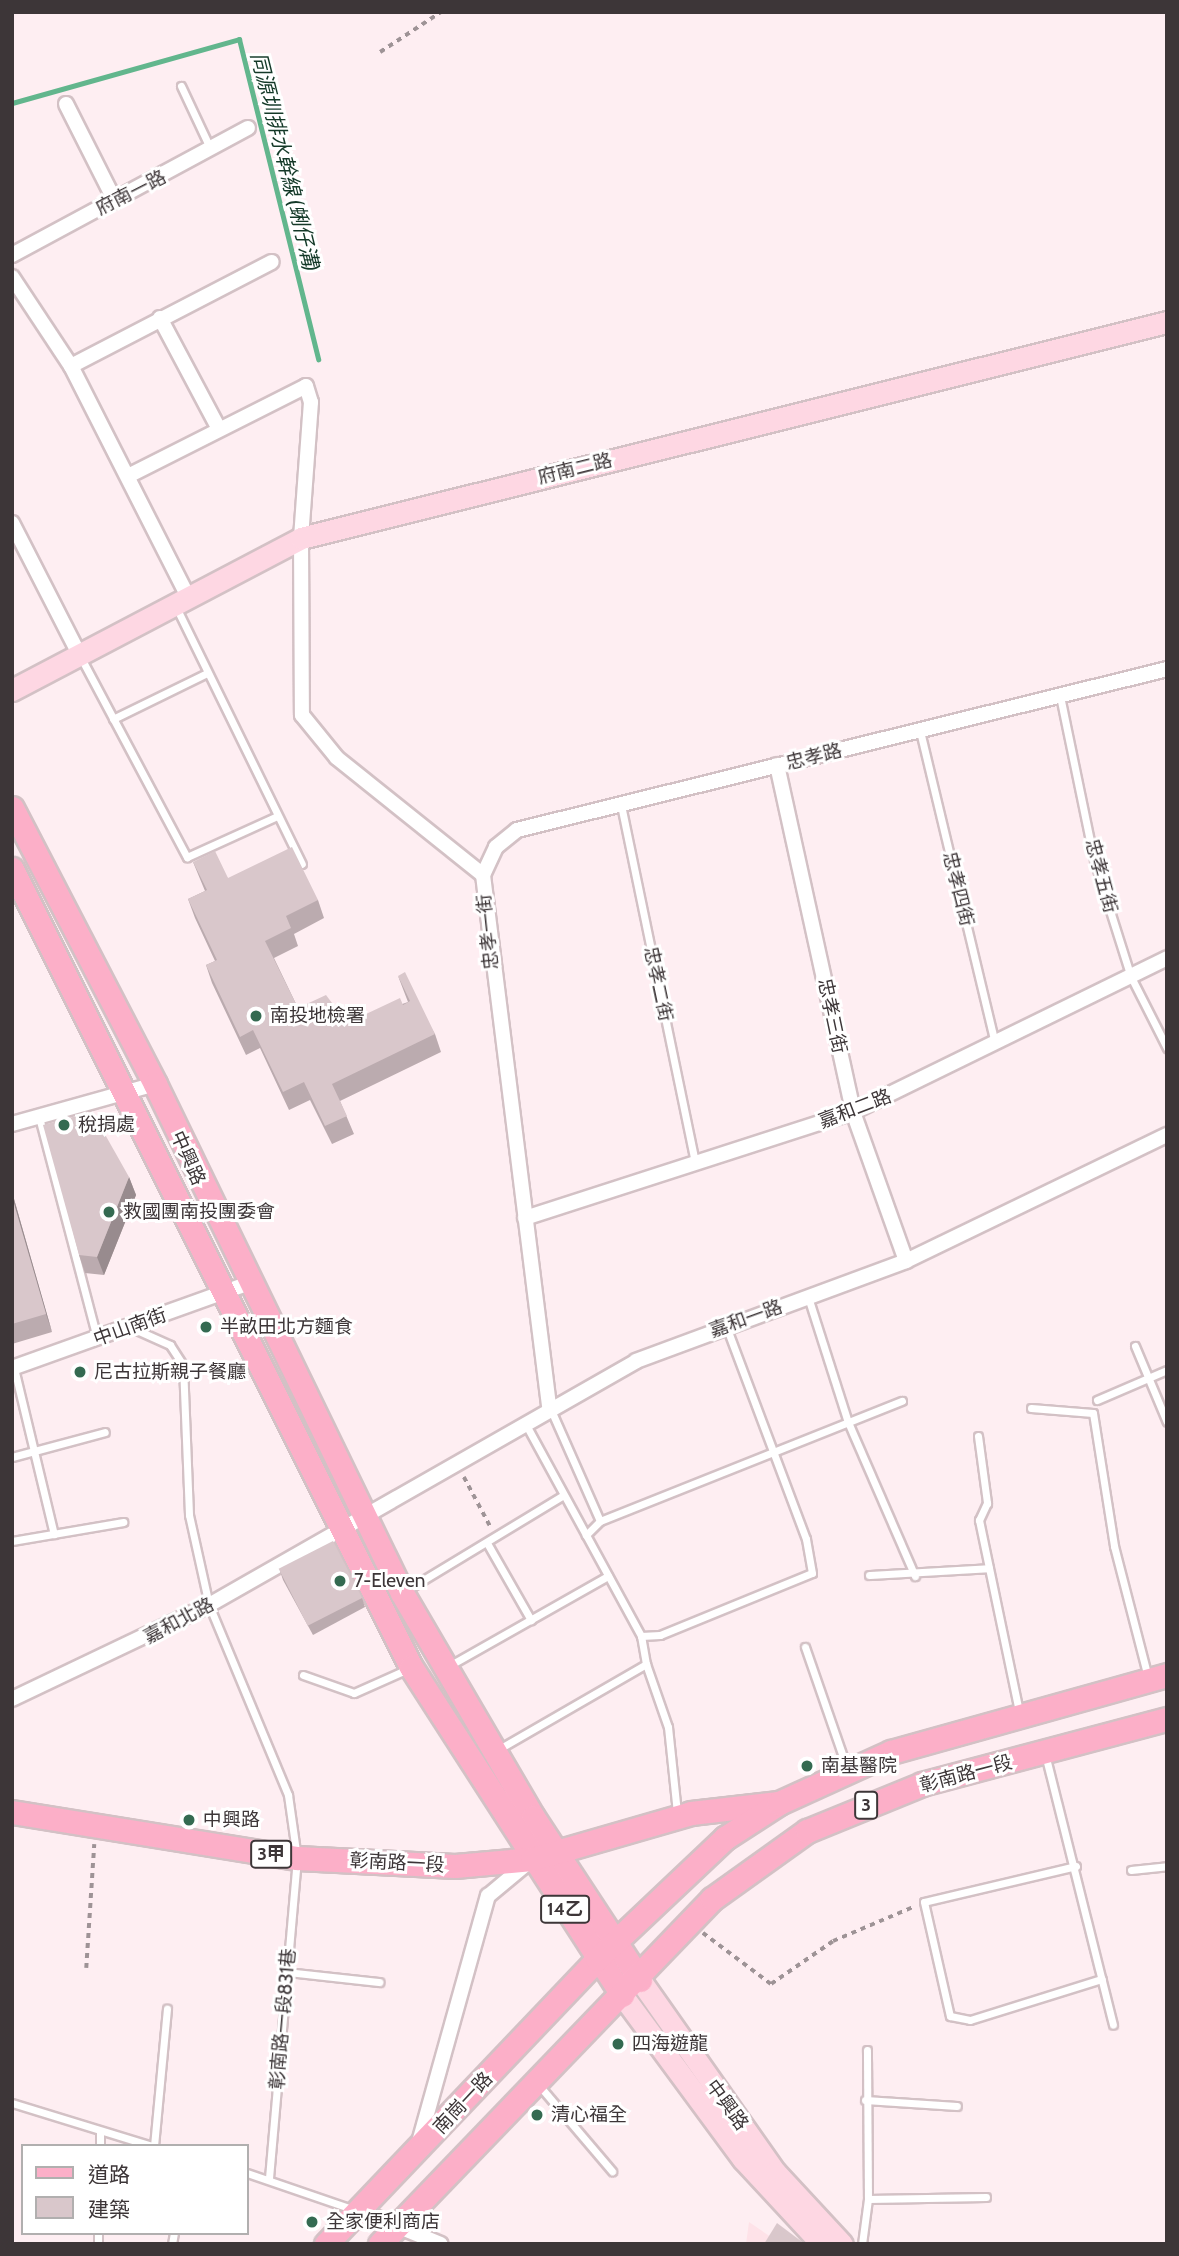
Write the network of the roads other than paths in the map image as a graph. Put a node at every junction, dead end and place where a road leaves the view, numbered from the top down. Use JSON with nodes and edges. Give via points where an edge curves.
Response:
{"nodes":[{"id":1,"x":181,"y":86,"type":"dead end"},
{"id":2,"x":66,"y":103,"type":"dead end"},
{"id":3,"x":248,"y":128,"type":"dead end"},
{"id":4,"x":212,"y":152,"type":"junction"},
{"id":5,"x":115,"y":201,"type":"junction"},
{"id":6,"x":12,"y":255,"type":"edge"},
{"id":7,"x":272,"y":262,"type":"dead end"},
{"id":8,"x":12,"y":277,"type":"edge"},
{"id":9,"x":160,"y":317,"type":"junction"},
{"id":10,"x":1167,"y":322,"type":"edge"},
{"id":11,"x":71,"y":366,"type":"junction"},
{"id":12,"x":218,"y":428,"type":"junction"},
{"id":13,"x":130,"y":475,"type":"junction"},
{"id":14,"x":12,"y":523,"type":"edge"},
{"id":15,"x":300,"y":538,"type":"junction"},
{"id":16,"x":180,"y":597,"type":"junction"},
{"id":17,"x":78,"y":652,"type":"junction"},
{"id":18,"x":1167,"y":669,"type":"edge"},
{"id":19,"x":207,"y":673,"type":"junction"},
{"id":20,"x":12,"y":690,"type":"edge"},
{"id":21,"x":1060,"y":696,"type":"junction"},
{"id":22,"x":113,"y":719,"type":"junction"},
{"id":23,"x":920,"y":731,"type":"junction"},
{"id":24,"x":777,"y":765,"type":"junction"},
{"id":25,"x":620,"y":804,"type":"junction"},
{"id":26,"x":12,"y":808,"type":"edge"},
{"id":27,"x":275,"y":817,"type":"junction"},
{"id":28,"x":302,"y":864,"type":"edge"},
{"id":29,"x":12,"y":869,"type":"edge"},
{"id":30,"x":483,"y":875,"type":"junction"},
{"id":31,"x":1167,"y":958,"type":"edge"},
{"id":32,"x":1130,"y":977,"type":"junction"},
{"id":33,"x":996,"y":1047,"type":"junction"},
{"id":34,"x":1167,"y":1048,"type":"edge"},
{"id":35,"x":155,"y":1084,"type":"junction"},
{"id":36,"x":124,"y":1094,"type":"junction"},
{"id":37,"x":853,"y":1112,"type":"junction"},
{"id":38,"x":39,"y":1117,"type":"junction"},
{"id":39,"x":12,"y":1124,"type":"edge"},
{"id":40,"x":1167,"y":1135,"type":"edge"},
{"id":41,"x":695,"y":1164,"type":"junction"},
{"id":42,"x":525,"y":1218,"type":"junction"},
{"id":43,"x":906,"y":1261,"type":"junction"},
{"id":44,"x":247,"y":1284,"type":"junction"},
{"id":45,"x":223,"y":1295,"type":"junction"},
{"id":46,"x":808,"y":1296,"type":"junction"},
{"id":47,"x":129,"y":1326,"type":"junction"},
{"id":48,"x":726,"y":1326,"type":"junction"},
{"id":49,"x":97,"y":1339,"type":"junction"},
{"id":50,"x":1135,"y":1346,"type":"dead end"},
{"id":51,"x":13,"y":1367,"type":"edge"},
{"id":52,"x":1167,"y":1370,"type":"edge"},
{"id":53,"x":1152,"y":1377,"type":"junction"},
{"id":54,"x":1097,"y":1400,"type":"dead end"},
{"id":55,"x":902,"y":1401,"type":"dead end"},
{"id":56,"x":549,"y":1406,"type":"junction"},
{"id":57,"x":1031,"y":1408,"type":"dead end"},
{"id":58,"x":848,"y":1422,"type":"junction"},
{"id":59,"x":1167,"y":1422,"type":"edge"},
{"id":60,"x":525,"y":1423,"type":"junction"},
{"id":61,"x":105,"y":1432,"type":"dead end"},
{"id":62,"x":978,"y":1436,"type":"dead end"},
{"id":63,"x":35,"y":1450,"type":"junction"},
{"id":64,"x":773,"y":1452,"type":"junction"},
{"id":65,"x":12,"y":1457,"type":"edge"},
{"id":66,"x":562,"y":1496,"type":"junction"},
{"id":67,"x":363,"y":1519,"type":"junction"},
{"id":68,"x":600,"y":1521,"type":"junction"},
{"id":69,"x":123,"y":1522,"type":"dead end"},
{"id":70,"x":341,"y":1533,"type":"junction"},
{"id":71,"x":54,"y":1534,"type":"junction"},
{"id":72,"x":586,"y":1535,"type":"junction"},
{"id":73,"x":12,"y":1541,"type":"edge"},
{"id":74,"x":487,"y":1543,"type":"junction"},
{"id":75,"x":989,"y":1568,"type":"junction"},
{"id":76,"x":869,"y":1575,"type":"dead end"},
{"id":77,"x":608,"y":1576,"type":"junction"},
{"id":78,"x":915,"y":1576,"type":"junction"},
{"id":79,"x":402,"y":1594,"type":"junction"},
{"id":80,"x":209,"y":1605,"type":"junction"},
{"id":81,"x":531,"y":1620,"type":"junction"},
{"id":82,"x":641,"y":1636,"type":"junction"},
{"id":83,"x":805,"y":1647,"type":"dead end"},
{"id":84,"x":646,"y":1664,"type":"junction"},
{"id":85,"x":411,"y":1667,"type":"junction"},
{"id":86,"x":445,"y":1669,"type":"junction"},
{"id":87,"x":303,"y":1675,"type":"dead end"},
{"id":88,"x":1158,"y":1679,"type":"edge"},
{"id":89,"x":12,"y":1699,"type":"edge"},
{"id":90,"x":1167,"y":1719,"type":"edge"},
{"id":91,"x":1021,"y":1720,"type":"junction"},
{"id":92,"x":495,"y":1751,"type":"junction"},
{"id":93,"x":1045,"y":1753,"type":"junction"},
{"id":94,"x":848,"y":1771,"type":"junction"},
{"id":95,"x":779,"y":1803,"type":"junction"},
{"id":96,"x":12,"y":1812,"type":"edge"},
{"id":97,"x":677,"y":1816,"type":"junction"},
{"id":98,"x":554,"y":1851,"type":"junction"},
{"id":99,"x":297,"y":1858,"type":"junction"},
{"id":100,"x":532,"y":1859,"type":"junction"},
{"id":101,"x":1076,"y":1866,"type":"junction"},
{"id":102,"x":1167,"y":1866,"type":"edge"},
{"id":103,"x":1131,"y":1870,"type":"dead end"},
{"id":104,"x":606,"y":1952,"type":"junction"},
{"id":105,"x":287,"y":1972,"type":"junction"},
{"id":106,"x":1102,"y":1979,"type":"junction"},
{"id":107,"x":640,"y":1980,"type":"junction"},
{"id":108,"x":379,"y":1982,"type":"dead end"},
{"id":109,"x":622,"y":1995,"type":"junction"},
{"id":110,"x":167,"y":2009,"type":"dead end"},
{"id":111,"x":1113,"y":2025,"type":"dead end"},
{"id":112,"x":867,"y":2050,"type":"dead end"},
{"id":113,"x":536,"y":2082,"type":"junction"},
{"id":114,"x":710,"y":2097,"type":"junction"},
{"id":115,"x":865,"y":2100,"type":"junction"},
{"id":116,"x":12,"y":2103,"type":"edge"},
{"id":117,"x":957,"y":2106,"type":"dead end"},
{"id":118,"x":100,"y":2131,"type":"junction"},
{"id":119,"x":100,"y":2144,"type":"edge"},
{"id":120,"x":146,"y":2144,"type":"edge"},
{"id":121,"x":153,"y":2144,"type":"edge"},
{"id":122,"x":417,"y":2153,"type":"junction"},
{"id":123,"x":612,"y":2171,"type":"dead end"},
{"id":124,"x":248,"y":2174,"type":"edge"},
{"id":125,"x":270,"y":2179,"type":"junction"},
{"id":126,"x":986,"y":2197,"type":"dead end"},
{"id":127,"x":868,"y":2199,"type":"junction"},
{"id":128,"x":360,"y":2211,"type":"junction"},
{"id":129,"x":396,"y":2227,"type":"junction"},
{"id":130,"x":326,"y":2244,"type":"edge"},
{"id":131,"x":380,"y":2244,"type":"edge"},
{"id":132,"x":441,"y":2244,"type":"edge"},
{"id":133,"x":822,"y":2244,"type":"edge"},
{"id":134,"x":842,"y":2244,"type":"edge"},
{"id":135,"x":862,"y":2244,"type":"edge"}],
"edges":[{"from":1,"to":4,"type":"lane"},
{"from":2,"to":5,"type":"street"},
{"from":3,"to":4,"type":"street","name":"府南一路"},
{"from":4,"to":5,"type":"street","name":"府南一路"},
{"from":5,"to":6,"type":"street","name":"府南一路"},
{"from":7,"to":9,"type":"street"},
{"from":8,"to":11,"type":"street"},
{"from":9,"to":11,"type":"street"},
{"from":9,"to":12,"type":"street"},
{"from":10,"to":15,"type":"street","name":"府南二路"},
{"from":11,"to":13,"type":"street"},
{"from":12,"to":13,"type":"street"},
{"from":12,"to":15,"type":"street","name":"忠孝一街","via":[[306,386],[311,402]]},
{"from":13,"to":16,"type":"street"},
{"from":14,"to":17,"type":"street"},
{"from":15,"to":16,"type":"street","name":"府南二路"},
{"from":15,"to":30,"type":"street","name":"忠孝一街","via":[[297,694],[310,731]]},
{"from":16,"to":17,"type":"street","name":"府南二路"},
{"from":16,"to":19,"type":"lane"},
{"from":17,"to":20,"type":"street","name":"府南二路"},
{"from":17,"to":22,"type":"lane"},
{"from":18,"to":21,"type":"street","name":"忠孝路"},
{"from":19,"to":22,"type":"lane"},
{"from":19,"to":27,"type":"lane"},
{"from":21,"to":23,"type":"street","name":"忠孝路"},
{"from":21,"to":32,"type":"lane","name":"忠孝五街","via":[[1094,860]]},
{"from":22,"to":27,"type":"lane","via":[[187,857]]},
{"from":23,"to":24,"type":"street","name":"忠孝路"},
{"from":23,"to":33,"type":"lane","name":"忠孝四街"},
{"from":24,"to":25,"type":"street","name":"忠孝路"},
{"from":24,"to":37,"type":"street","name":"忠孝三街"},
{"from":25,"to":30,"type":"street","name":"忠孝路","via":[[517,830],[496,847]]},
{"from":25,"to":41,"type":"lane","name":"忠孝二街"},
{"from":26,"to":35,"type":"main road","name":"中興路","number":"14乙"},
{"from":27,"to":28,"type":"lane"},
{"from":29,"to":36,"type":"main road","name":"中興路","number":"14乙"},
{"from":30,"to":42,"type":"street","name":"忠孝一街"},
{"from":31,"to":32,"type":"street","name":"嘉和二路"},
{"from":32,"to":33,"type":"street","name":"嘉和二路"},
{"from":32,"to":34,"type":"lane","name":"忠孝五街"},
{"from":33,"to":37,"type":"street","name":"嘉和二路"},
{"from":35,"to":36,"type":"street"},
{"from":35,"to":44,"type":"main road","name":"中興路","number":"14乙"},
{"from":36,"to":38,"type":"street"},
{"from":36,"to":45,"type":"main road","name":"中興路","number":"14乙"},
{"from":37,"to":41,"type":"street","name":"嘉和二路"},
{"from":37,"to":43,"type":"street","name":"忠孝三街"},
{"from":38,"to":39,"type":"street"},
{"from":38,"to":49,"type":"lane"},
{"from":40,"to":43,"type":"street","name":"嘉和一路"},
{"from":41,"to":42,"type":"street","name":"嘉和二路"},
{"from":42,"to":56,"type":"street","name":"忠孝一街"},
{"from":43,"to":46,"type":"street","name":"嘉和一路"},
{"from":44,"to":45,"type":"street","name":"中山南街"},
{"from":44,"to":67,"type":"main road","name":"中興路","number":"14乙"},
{"from":45,"to":47,"type":"street","name":"中山南街"},
{"from":45,"to":70,"type":"main road","name":"中興路","number":"14乙"},
{"from":46,"to":48,"type":"street","name":"嘉和一路"},
{"from":46,"to":58,"type":"lane"},
{"from":47,"to":49,"type":"street","name":"中山南街"},
{"from":47,"to":80,"type":"lane","name":"彰南路一段831巷","via":[[170,1345],[183,1365],[189,1515]]},
{"from":48,"to":56,"type":"street","name":"嘉和一路","via":[[636,1361]]},
{"from":48,"to":64,"type":"lane"},
{"from":49,"to":51,"type":"street","name":"中山南街"},
{"from":50,"to":53,"type":"lane"},
{"from":51,"to":63,"type":"lane"},
{"from":52,"to":53,"type":"lane"},
{"from":53,"to":54,"type":"lane"},
{"from":53,"to":59,"type":"lane"},
{"from":55,"to":58,"type":"lane"},
{"from":56,"to":60,"type":"street","name":"嘉和一路"},
{"from":56,"to":68,"type":"lane"},
{"from":57,"to":88,"type":"lane","via":[[1093,1413],[1114,1546]]},
{"from":58,"to":64,"type":"lane"},
{"from":58,"to":78,"type":"lane"},
{"from":60,"to":66,"type":"lane"},
{"from":60,"to":67,"type":"street","name":"嘉和一路"},
{"from":61,"to":63,"type":"lane"},
{"from":62,"to":75,"type":"lane","via":[[987,1503],[979,1520]]},
{"from":63,"to":65,"type":"lane"},
{"from":63,"to":71,"type":"lane"},
{"from":64,"to":68,"type":"lane"},
{"from":64,"to":82,"type":"lane","via":[[812,1573],[660,1635]]},
{"from":66,"to":72,"type":"lane"},
{"from":66,"to":74,"type":"lane"},
{"from":67,"to":70,"type":"street","name":"嘉和一路"},
{"from":67,"to":79,"type":"main road","name":"中興路","number":"14乙"},
{"from":68,"to":72,"type":"lane"},
{"from":69,"to":71,"type":"lane"},
{"from":70,"to":80,"type":"street","name":"嘉和北路"},
{"from":70,"to":85,"type":"main road","name":"中興路","number":"14乙"},
{"from":71,"to":73,"type":"lane"},
{"from":72,"to":77,"type":"lane"},
{"from":74,"to":79,"type":"lane"},
{"from":74,"to":81,"type":"lane"},
{"from":75,"to":78,"type":"lane"},
{"from":75,"to":91,"type":"lane"},
{"from":76,"to":78,"type":"lane"},
{"from":77,"to":81,"type":"lane"},
{"from":77,"to":82,"type":"lane"},
{"from":79,"to":86,"type":"main road","name":"中興路","number":"14乙"},
{"from":80,"to":89,"type":"street","name":"嘉和北路"},
{"from":80,"to":99,"type":"lane","name":"彰南路一段831巷","via":[[288,1795]]},
{"from":81,"to":86,"type":"lane"},
{"from":82,"to":84,"type":"lane"},
{"from":83,"to":94,"type":"lane"},
{"from":84,"to":92,"type":"lane"},
{"from":84,"to":97,"type":"lane","via":[[668,1727]]},
{"from":85,"to":87,"type":"lane","via":[[354,1693]]},
{"from":85,"to":100,"type":"main road","name":"中興路","number":"14乙"},
{"from":86,"to":92,"type":"main road","name":"中興路","number":"14乙"},
{"from":88,"to":91,"type":"main road","name":"彰南路一段","number":"3"},
{"from":90,"to":93,"type":"main road","name":"彰南路一段","number":"3"},
{"from":91,"to":94,"type":"main road","name":"彰南路一段","number":"3","via":[[891,1752]]},
{"from":92,"to":98,"type":"main road","name":"中興路","number":"14乙"},
{"from":93,"to":101,"type":"lane"},
{"from":93,"to":107,"type":"main road","name":"彰南路一段","number":"3","via":[[922,1784],[807,1831],[712,1899]]},
{"from":94,"to":95,"type":"main road","name":"彰南路一段","number":"3"},
{"from":95,"to":97,"type":"main road","name":"彰南路一段","number":"3甲"},
{"from":95,"to":104,"type":"main road","name":"彰南路一段","number":"3","via":[[683,1875]]},
{"from":96,"to":99,"type":"main road","name":"彰南路一段","number":"3甲"},
{"from":97,"to":98,"type":"main road","name":"彰南路一段","number":"3甲"},
{"from":98,"to":100,"type":"main road","name":"彰南路一段","number":"3甲"},
{"from":98,"to":104,"type":"main road","name":"中興路","number":"14乙"},
{"from":99,"to":100,"type":"main road","name":"彰南路一段","number":"3甲","via":[[455,1866]]},
{"from":99,"to":105,"type":"lane","name":"彰南路一段831巷"},
{"from":100,"to":104,"type":"main road","name":"中興路","number":"14乙"},
{"from":100,"to":122,"type":"street","via":[[488,1896]]},
{"from":101,"to":106,"type":"lane"},
{"from":101,"to":106,"type":"lane","via":[[925,1902],[950,2016],[970,2020]]},
{"from":102,"to":103,"type":"lane"},
{"from":104,"to":107,"type":"main road","name":"中興路","number":"14乙"},
{"from":104,"to":109,"type":"main road","name":"中興路","number":"14乙"},
{"from":104,"to":122,"type":"main road","name":"南崗一路","number":"3"},
{"from":105,"to":108,"type":"lane"},
{"from":105,"to":125,"type":"lane","name":"彰南路一段831巷"},
{"from":106,"to":111,"type":"lane"},
{"from":107,"to":109,"type":"main road","name":"彰南路一段","number":"3"},
{"from":107,"to":114,"type":"street","name":"中興路"},
{"from":109,"to":113,"type":"main road","name":"南崗一路","number":"3"},
{"from":109,"to":114,"type":"street","name":"中興路"},
{"from":110,"to":121,"type":"lane"},
{"from":112,"to":115,"type":"lane"},
{"from":113,"to":123,"type":"lane"},
{"from":113,"to":129,"type":"main road","name":"南崗一路","number":"3"},
{"from":114,"to":133,"type":"street","name":"中興路","via":[[775,2198]]},
{"from":114,"to":134,"type":"street","name":"中興路"},
{"from":115,"to":117,"type":"lane"},
{"from":115,"to":127,"type":"lane"},
{"from":116,"to":118,"type":"lane"},
{"from":118,"to":119,"type":"lane"},
{"from":118,"to":120,"type":"lane"},
{"from":122,"to":128,"type":"main road","name":"南崗一路","number":"3"},
{"from":124,"to":125,"type":"lane"},
{"from":125,"to":128,"type":"lane"},
{"from":126,"to":127,"type":"lane"},
{"from":127,"to":135,"type":"lane"},
{"from":128,"to":129,"type":"street"},
{"from":128,"to":130,"type":"main road","name":"南崗一路","number":"3"},
{"from":129,"to":131,"type":"main road","name":"南崗一路","number":"3"},
{"from":129,"to":132,"type":"street"}]}
